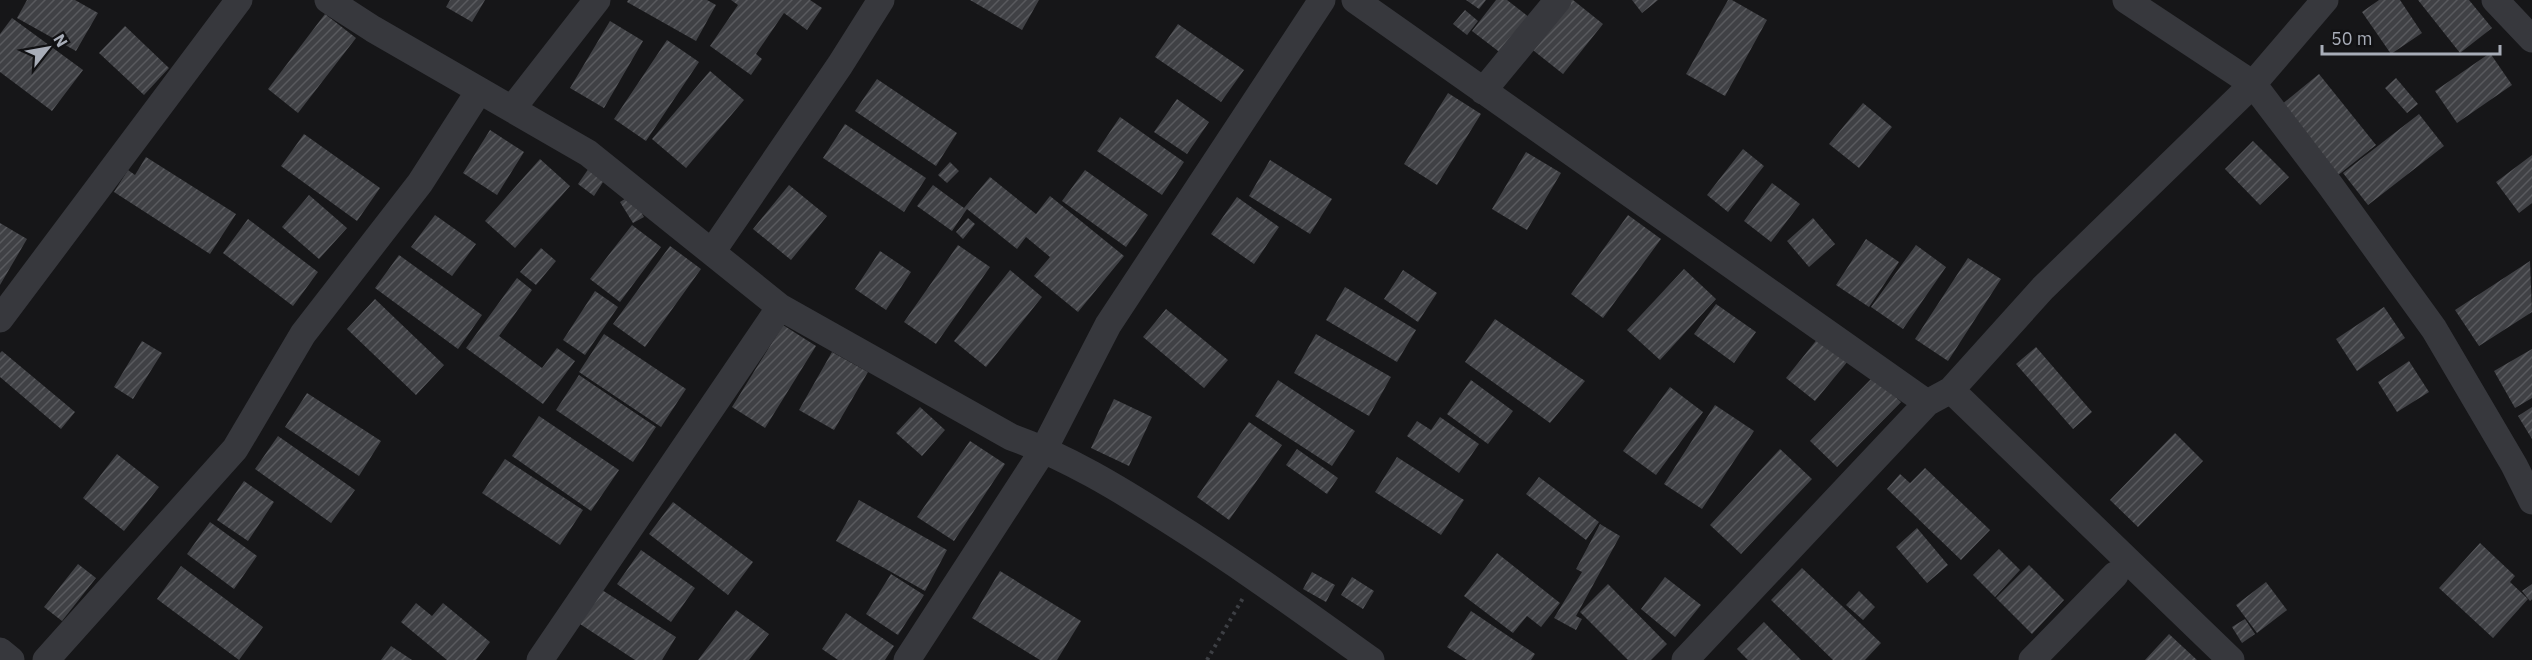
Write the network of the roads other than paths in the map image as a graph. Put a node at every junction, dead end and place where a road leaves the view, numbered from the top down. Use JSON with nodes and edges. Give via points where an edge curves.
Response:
{"nodes":[{"id":1,"x":239,"y":0,"type":"edge"},
{"id":2,"x":328,"y":0,"type":"edge"},
{"id":3,"x":597,"y":0,"type":"edge"},
{"id":4,"x":881,"y":0,"type":"edge"},
{"id":5,"x":1322,"y":0,"type":"edge"},
{"id":6,"x":1355,"y":0,"type":"edge"},
{"id":7,"x":1558,"y":0,"type":"edge"},
{"id":8,"x":2126,"y":0,"type":"edge"},
{"id":9,"x":2325,"y":0,"type":"edge"},
{"id":10,"x":2495,"y":0,"type":"edge"},
{"id":11,"x":2532,"y":39,"type":"edge"},
{"id":12,"x":2253,"y":84,"type":"junction"},
{"id":13,"x":479,"y":91,"type":"junction"},
{"id":14,"x":1483,"y":91,"type":"junction"},
{"id":15,"x":512,"y":109,"type":"junction"},
{"id":16,"x":712,"y":252,"type":"junction"},
{"id":17,"x":780,"y":307,"type":"junction"},
{"id":18,"x":0,"y":319,"type":"edge"},
{"id":19,"x":1951,"y":390,"type":"junction"},
{"id":20,"x":1927,"y":403,"type":"junction"},
{"id":21,"x":1044,"y":449,"type":"junction"},
{"id":22,"x":2532,"y":501,"type":"edge"},
{"id":23,"x":2115,"y":575,"type":"dead end"},
{"id":24,"x":0,"y":651,"type":"edge"},
{"id":25,"x":11,"y":660,"type":"edge"},
{"id":26,"x":46,"y":660,"type":"edge"},
{"id":27,"x":540,"y":660,"type":"edge"},
{"id":28,"x":907,"y":660,"type":"edge"},
{"id":29,"x":1371,"y":660,"type":"edge"},
{"id":30,"x":1685,"y":660,"type":"edge"},
{"id":31,"x":2032,"y":660,"type":"edge"},
{"id":32,"x":2231,"y":660,"type":"edge"}],
"edges":[{"from":1,"to":18,"type":"street"},
{"from":2,"to":13,"type":"street"},
{"from":3,"to":15,"type":"street"},
{"from":4,"to":16,"type":"street"},
{"from":5,"to":21,"type":"street","via":[[1108,325]]},
{"from":6,"to":14,"type":"street"},
{"from":7,"to":14,"type":"street"},
{"from":8,"to":12,"type":"street"},
{"from":9,"to":12,"type":"street"},
{"from":10,"to":11,"type":"street"},
{"from":12,"to":19,"type":"street","via":[[2043,288]]},
{"from":12,"to":22,"type":"street","via":[[2434,329]]},
{"from":13,"to":15,"type":"street"},
{"from":13,"to":26,"type":"street","via":[[420,183],[303,334],[236,449]]},
{"from":14,"to":20,"type":"street"},
{"from":15,"to":16,"type":"street","via":[[588,153]]},
{"from":16,"to":17,"type":"street"},
{"from":17,"to":21,"type":"street","via":[[1011,437]]},
{"from":17,"to":27,"type":"street"},
{"from":19,"to":20,"type":"street"},
{"from":19,"to":32,"type":"street"},
{"from":20,"to":30,"type":"street"},
{"from":21,"to":28,"type":"street"},
{"from":21,"to":29,"type":"street","via":[[1136,500],[1256,576]]},
{"from":23,"to":31,"type":"street"},
{"from":24,"to":25,"type":"street"}]}
